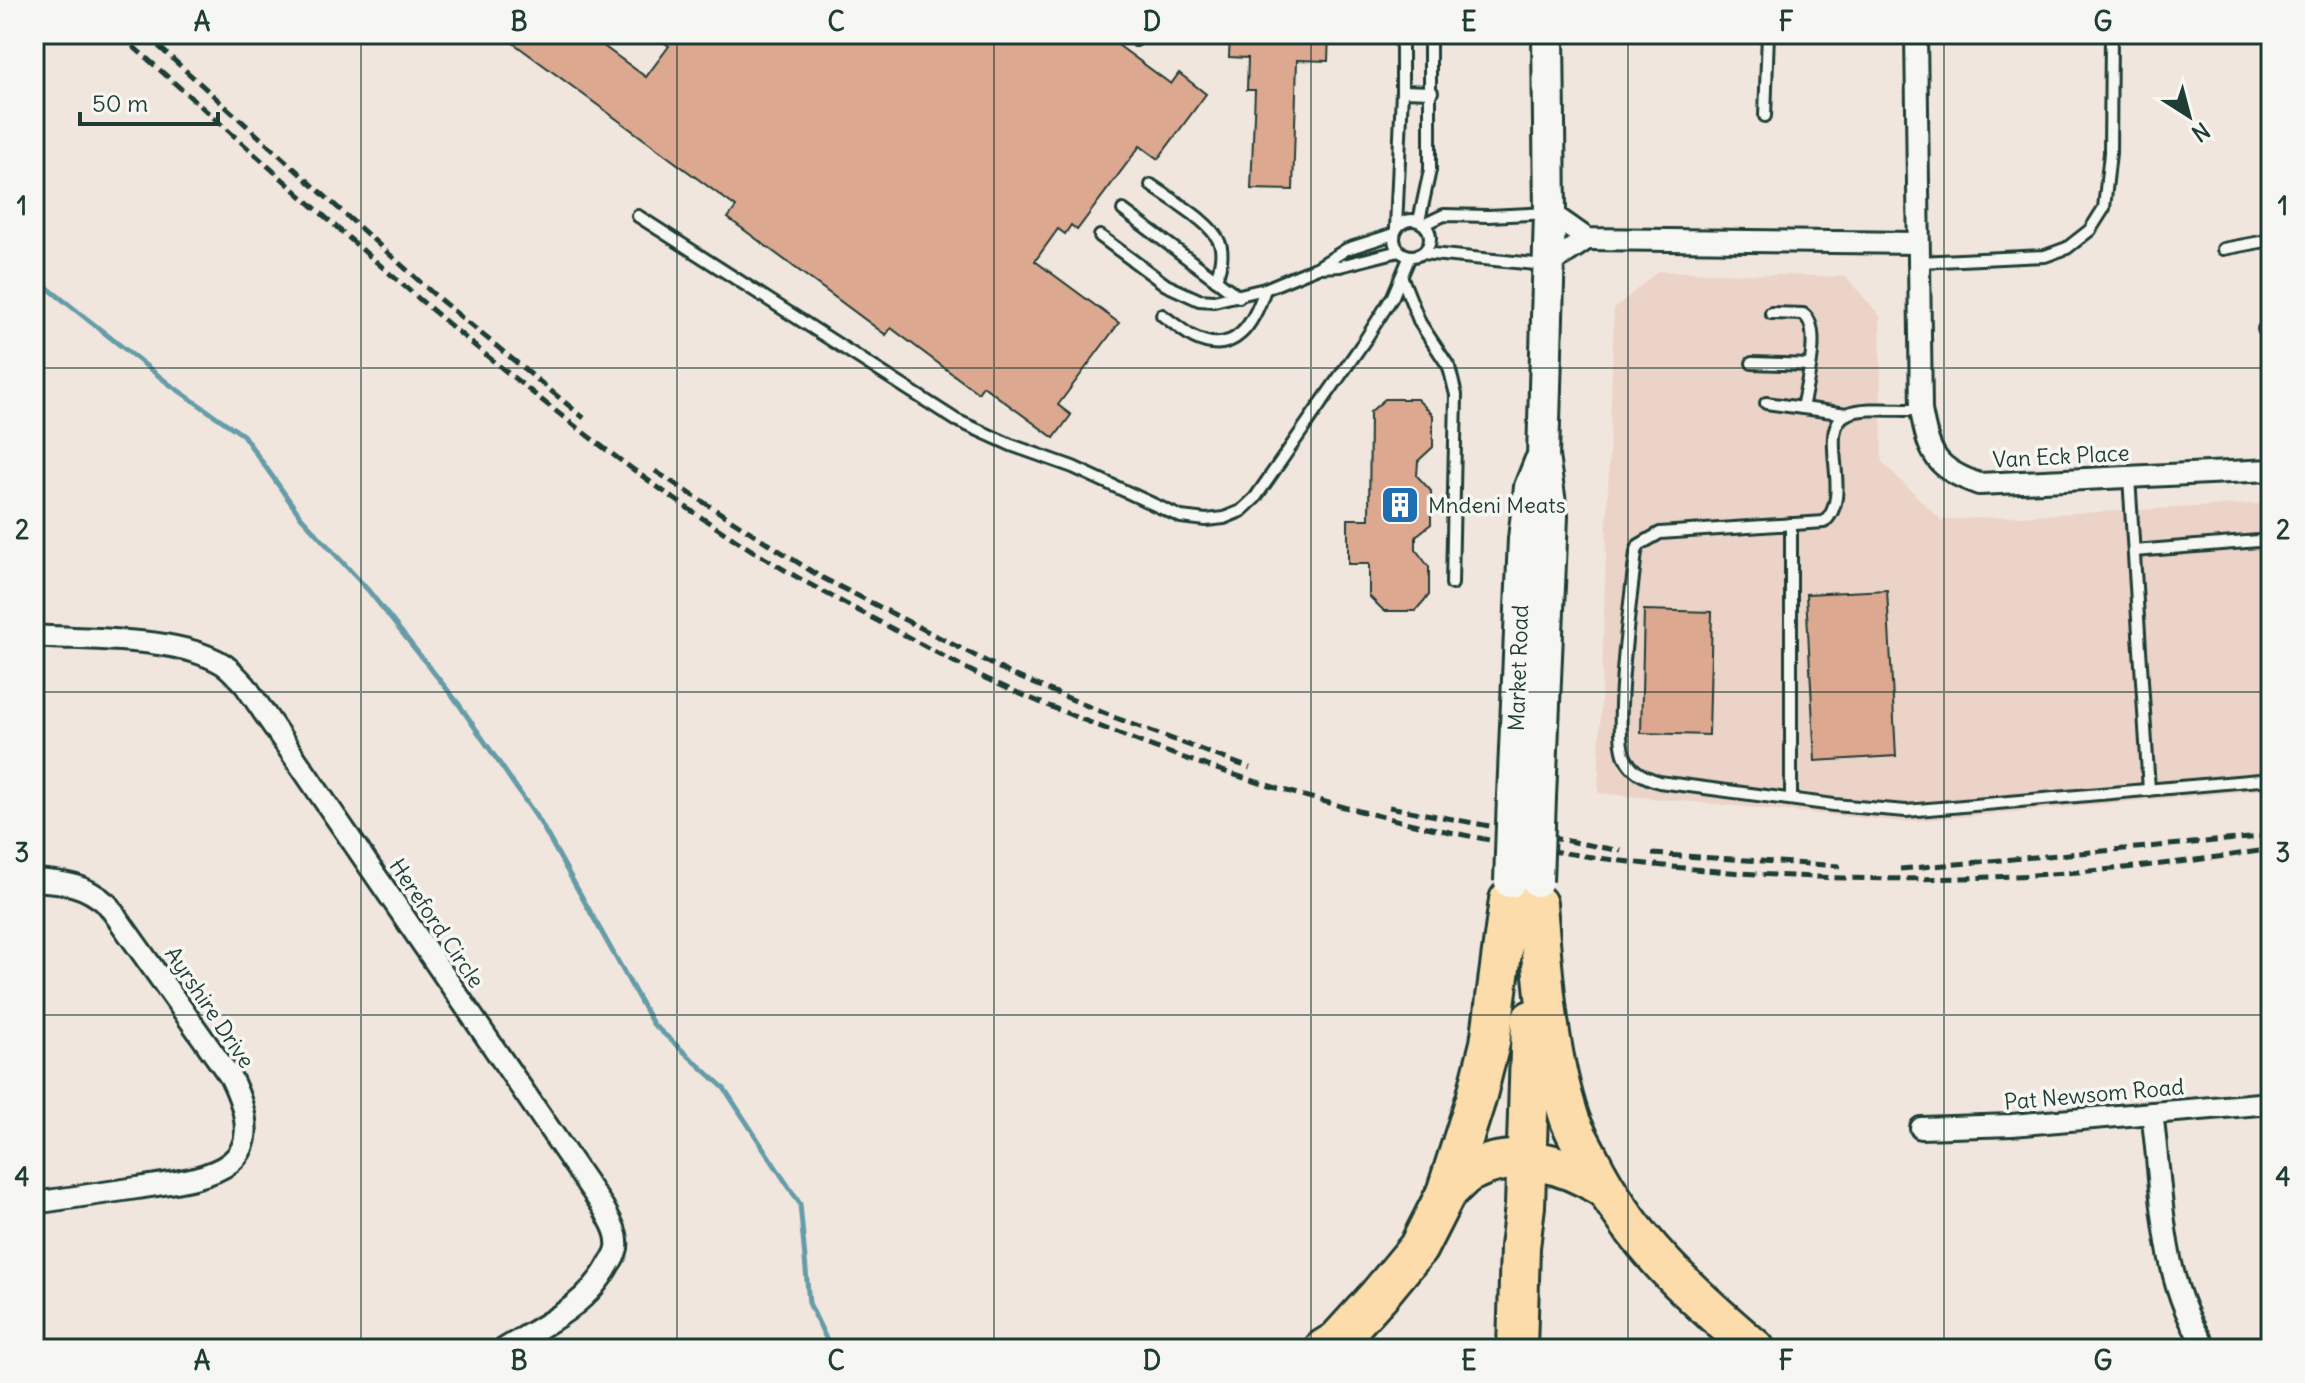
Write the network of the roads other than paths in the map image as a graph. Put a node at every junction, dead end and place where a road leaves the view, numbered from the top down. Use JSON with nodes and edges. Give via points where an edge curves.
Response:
{"nodes":[{"id":1,"x":1398,"y":34,"type":"edge"},
{"id":2,"x":1430,"y":34,"type":"edge"},
{"id":3,"x":1768,"y":34,"type":"edge"},
{"id":4,"x":1916,"y":34,"type":"edge"},
{"id":5,"x":2111,"y":34,"type":"edge"},
{"id":6,"x":1548,"y":35,"type":"edge"},
{"id":7,"x":1402,"y":91,"type":"junction"},
{"id":8,"x":1432,"y":92,"type":"junction"},
{"id":9,"x":1765,"y":116,"type":"dead end"},
{"id":10,"x":1151,"y":185,"type":"dead end"},
{"id":11,"x":1123,"y":210,"type":"dead end"},
{"id":12,"x":1550,"y":213,"type":"junction"},
{"id":13,"x":638,"y":216,"type":"dead end"},
{"id":14,"x":1422,"y":223,"type":"junction"},
{"id":15,"x":1395,"y":231,"type":"junction"},
{"id":16,"x":1100,"y":236,"type":"dead end"},
{"id":17,"x":1587,"y":239,"type":"junction"},
{"id":18,"x":2271,"y":240,"type":"edge"},
{"id":19,"x":2223,"y":249,"type":"dead end"},
{"id":20,"x":1399,"y":251,"type":"junction"},
{"id":21,"x":1422,"y":253,"type":"junction"},
{"id":22,"x":1918,"y":253,"type":"junction"},
{"id":23,"x":1410,"y":256,"type":"junction"},
{"id":24,"x":1548,"y":265,"type":"junction"},
{"id":25,"x":1318,"y":267,"type":"junction"},
{"id":26,"x":1402,"y":278,"type":"junction"},
{"id":27,"x":1216,"y":280,"type":"junction"},
{"id":28,"x":1265,"y":289,"type":"junction"},
{"id":29,"x":1239,"y":297,"type":"junction"},
{"id":30,"x":1771,"y":313,"type":"dead end"},
{"id":31,"x":1162,"y":315,"type":"dead end"},
{"id":32,"x":1752,"y":363,"type":"dead end"},
{"id":33,"x":1809,"y":365,"type":"junction"},
{"id":34,"x":1766,"y":403,"type":"dead end"},
{"id":35,"x":1802,"y":408,"type":"junction"},
{"id":36,"x":1921,"y":410,"type":"junction"},
{"id":37,"x":1847,"y":414,"type":"junction"},
{"id":38,"x":2271,"y":470,"type":"edge"},
{"id":39,"x":2129,"y":477,"type":"junction"},
{"id":40,"x":1791,"y":524,"type":"junction"},
{"id":41,"x":2271,"y":540,"type":"edge"},
{"id":42,"x":2134,"y":551,"type":"junction"},
{"id":43,"x":1452,"y":584,"type":"dead end"},
{"id":44,"x":34,"y":636,"type":"edge"},
{"id":45,"x":2271,"y":779,"type":"edge"},
{"id":46,"x":2149,"y":790,"type":"junction"},
{"id":47,"x":1791,"y":799,"type":"junction"},
{"id":48,"x":34,"y":880,"type":"edge"},
{"id":49,"x":1523,"y":892,"type":"junction"},
{"id":50,"x":2271,"y":1103,"type":"edge"},
{"id":51,"x":2152,"y":1113,"type":"junction"},
{"id":52,"x":1921,"y":1128,"type":"dead end"},
{"id":53,"x":1519,"y":1160,"type":"junction"},
{"id":54,"x":1604,"y":1188,"type":"junction"},
{"id":55,"x":1446,"y":1193,"type":"junction"},
{"id":56,"x":34,"y":1203,"type":"edge"},
{"id":57,"x":504,"y":1349,"type":"edge"},
{"id":58,"x":1324,"y":1349,"type":"edge"},
{"id":59,"x":1502,"y":1349,"type":"edge"},
{"id":60,"x":1517,"y":1349,"type":"edge"},
{"id":61,"x":1755,"y":1349,"type":"edge"},
{"id":62,"x":2207,"y":1349,"type":"edge"}],
"edges":[{"from":1,"to":7,"type":"lane"},
{"from":2,"to":8,"type":"lane"},
{"from":3,"to":9,"type":"lane"},
{"from":4,"to":22,"type":"street","name":"Van Eck Place"},
{"from":5,"to":22,"type":"lane","via":[[2110,153],[2104,208],[2090,230],[2067,248],[2045,256]]},
{"from":6,"to":12,"type":"street","name":"Market Road"},
{"from":7,"to":8,"type":"lane"},
{"from":7,"to":15,"type":"lane"},
{"from":8,"to":14,"type":"lane"},
{"from":10,"to":27,"type":"lane","via":[[1217,236],[1221,248]]},
{"from":11,"to":27,"type":"lane"},
{"from":12,"to":14,"type":"lane","via":[[1444,215]]},
{"from":12,"to":17,"type":"street"},
{"from":12,"to":24,"type":"street","name":"Market Road"},
{"from":13,"to":26,"type":"lane","via":[[956,420],[1181,517],[1206,520],[1241,511],[1255,498]]},
{"from":14,"to":15,"type":"lane","via":[[1407,220]]},
{"from":14,"to":21,"type":"lane","via":[[1430,236]]},
{"from":15,"to":20,"type":"lane"},
{"from":15,"to":25,"type":"lane","via":[[1347,249]]},
{"from":16,"to":29,"type":"lane","via":[[1166,285],[1199,300]]},
{"from":17,"to":22,"type":"street"},
{"from":17,"to":24,"type":"street"},
{"from":18,"to":19,"type":"lane"},
{"from":20,"to":23,"type":"lane"},
{"from":20,"to":25,"type":"lane"},
{"from":21,"to":23,"type":"lane"},
{"from":21,"to":24,"type":"lane"},
{"from":22,"to":36,"type":"street","name":"Van Eck Place"},
{"from":23,"to":26,"type":"lane"},
{"from":24,"to":49,"type":"street","name":"Market Road","bridge":true,"via":[[1543,457],[1552,516],[1526,797]]},
{"from":25,"to":28,"type":"lane"},
{"from":26,"to":43,"type":"lane","via":[[1429,340],[1449,367],[1456,395]]},
{"from":27,"to":29,"type":"lane"},
{"from":28,"to":29,"type":"lane"},
{"from":28,"to":31,"type":"lane","via":[[1247,328],[1224,342],[1194,337]]},
{"from":30,"to":33,"type":"lane","via":[[1809,318]]},
{"from":32,"to":33,"type":"lane"},
{"from":33,"to":35,"type":"lane"},
{"from":34,"to":35,"type":"lane"},
{"from":35,"to":37,"type":"lane"},
{"from":36,"to":37,"type":"lane"},
{"from":36,"to":39,"type":"street","name":"Van Eck Place","via":[[1936,459],[1953,475],[1979,484]]},
{"from":37,"to":40,"type":"lane","via":[[1834,433],[1833,515],[1824,522]]},
{"from":38,"to":39,"type":"street","name":"Van Eck Place"},
{"from":39,"to":42,"type":"lane"},
{"from":40,"to":47,"type":"lane"},
{"from":40,"to":47,"type":"lane","via":[[1660,533],[1639,545],[1621,717],[1623,754],[1642,776]]},
{"from":41,"to":42,"type":"lane"},
{"from":42,"to":46,"type":"lane"},
{"from":44,"to":57,"type":"street","name":"Hereford Circle","via":[[166,645],[225,664],[263,711],[603,1207],[615,1230],[617,1249],[604,1274],[567,1311]]},
{"from":45,"to":46,"type":"lane"},
{"from":46,"to":47,"type":"lane","via":[[1906,811]]},
{"from":48,"to":56,"type":"street","name":"Ayrshire Drive","via":[[76,885],[108,905],[231,1078],[244,1105],[247,1128],[231,1163],[200,1179]]},
{"from":49,"to":53,"type":"highway"},
{"from":49,"to":54,"type":"highway","via":[[1571,1122]]},
{"from":49,"to":55,"type":"highway","via":[[1476,1099]]},
{"from":50,"to":51,"type":"street","name":"Pat Newsom Road"},
{"from":51,"to":52,"type":"street","name":"Pat Newsom Road"},
{"from":51,"to":62,"type":"street","via":[[2170,1260],[2195,1332]]},
{"from":53,"to":54,"type":"highway","via":[[1554,1164]]},
{"from":53,"to":55,"type":"highway","via":[[1469,1172]]},
{"from":53,"to":59,"type":"highway","via":[[1506,1186]]},
{"from":53,"to":60,"type":"highway"},
{"from":54,"to":61,"type":"highway","via":[[1646,1247]]},
{"from":55,"to":58,"type":"highway","via":[[1418,1248],[1337,1341]]}]}
